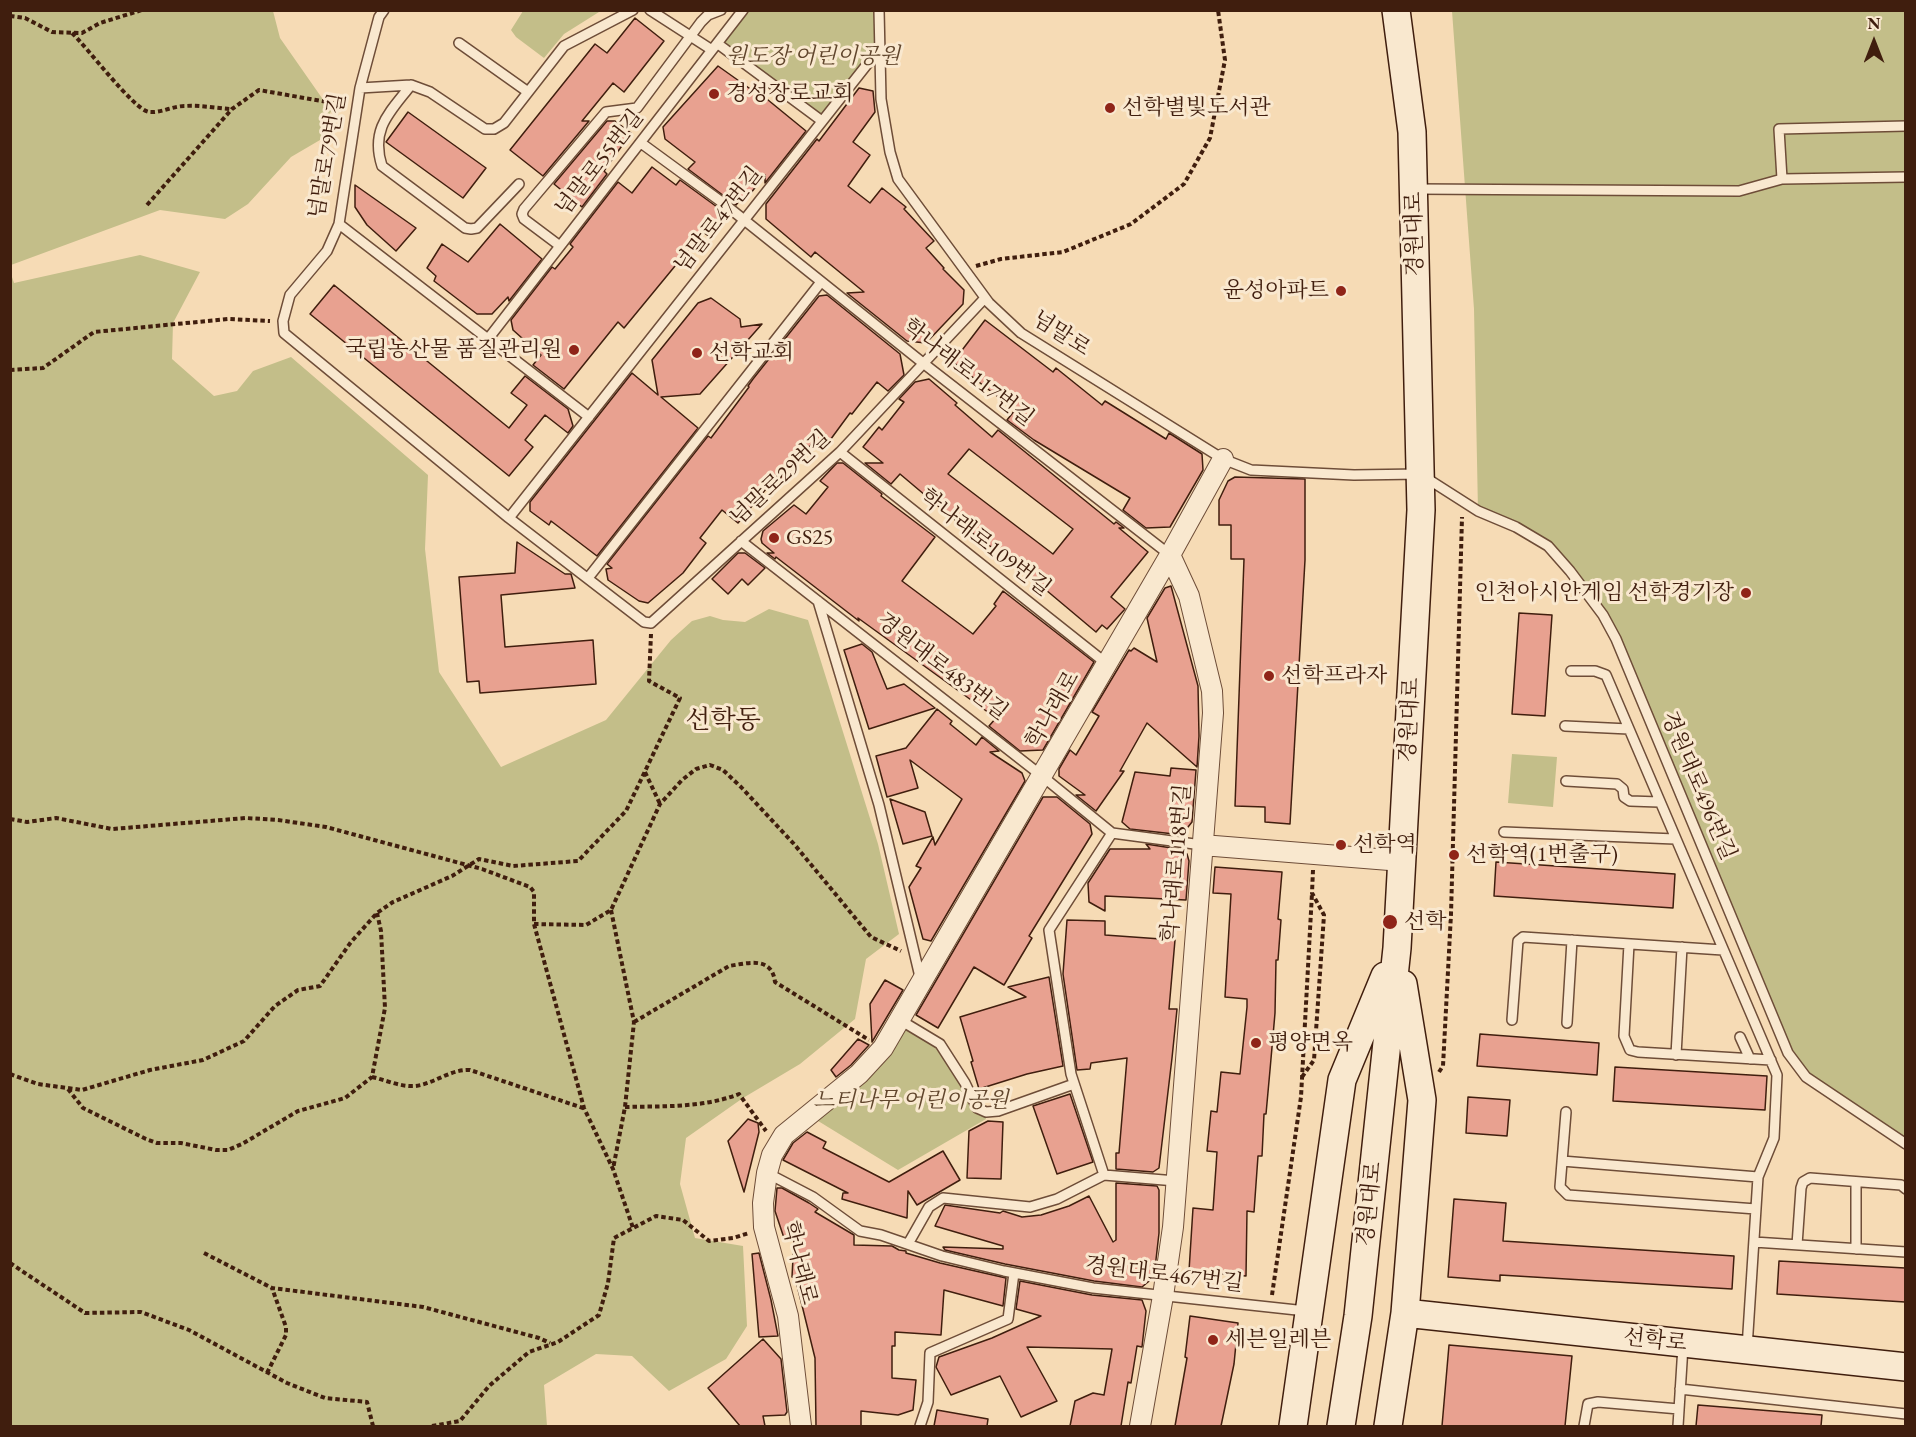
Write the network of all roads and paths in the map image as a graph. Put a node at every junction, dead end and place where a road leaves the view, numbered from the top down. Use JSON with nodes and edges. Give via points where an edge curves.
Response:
{"nodes":[{"id":1,"x":142,"y":10,"type":"edge"},
{"id":2,"x":384,"y":10,"type":"edge"},
{"id":3,"x":633,"y":10,"type":"edge"},
{"id":4,"x":650,"y":10,"type":"edge"},
{"id":5,"x":721,"y":10,"type":"edge"},
{"id":6,"x":743,"y":10,"type":"edge"},
{"id":7,"x":879,"y":10,"type":"edge"},
{"id":8,"x":1218,"y":10,"type":"edge"},
{"id":9,"x":1396,"y":10,"type":"edge"},
{"id":10,"x":10,"y":16,"type":"edge"},
{"id":11,"x":72,"y":33,"type":"junction"},
{"id":12,"x":690,"y":36,"type":"junction"},
{"id":13,"x":459,"y":43,"type":"dead end"},
{"id":14,"x":715,"y":47,"type":"junction"},
{"id":15,"x":880,"y":48,"type":"junction"},
{"id":16,"x":411,"y":85,"type":"junction"},
{"id":17,"x":360,"y":88,"type":"junction"},
{"id":18,"x":528,"y":92,"type":"junction"},
{"id":19,"x":357,"y":108,"type":"junction"},
{"id":20,"x":232,"y":109,"type":"junction"},
{"id":21,"x":822,"y":122,"type":"junction"},
{"id":22,"x":1905,"y":126,"type":"edge"},
{"id":23,"x":641,"y":143,"type":"junction"},
{"id":24,"x":1905,"y":177,"type":"edge"},
{"id":25,"x":1782,"y":179,"type":"junction"},
{"id":26,"x":519,"y":184,"type":"dead end"},
{"id":27,"x":1414,"y":189,"type":"junction"},
{"id":28,"x":147,"y":205,"type":"dead end"},
{"id":29,"x":744,"y":220,"type":"junction"},
{"id":30,"x":339,"y":224,"type":"junction"},
{"id":31,"x":560,"y":246,"type":"junction"},
{"id":32,"x":964,"y":270,"type":"junction"},
{"id":33,"x":821,"y":282,"type":"junction"},
{"id":34,"x":985,"y":298,"type":"junction"},
{"id":35,"x":283,"y":321,"type":"junction"},
{"id":36,"x":488,"y":339,"type":"junction"},
{"id":37,"x":923,"y":363,"type":"junction"},
{"id":38,"x":10,"y":370,"type":"edge"},
{"id":39,"x":589,"y":417,"type":"junction"},
{"id":40,"x":840,"y":452,"type":"junction"},
{"id":41,"x":1223,"y":459,"type":"junction"},
{"id":42,"x":1420,"y":474,"type":"junction"},
{"id":43,"x":1463,"y":501,"type":"junction"},
{"id":44,"x":509,"y":518,"type":"junction"},
{"id":45,"x":741,"y":541,"type":"junction"},
{"id":46,"x":1170,"y":555,"type":"junction"},
{"id":47,"x":588,"y":578,"type":"junction"},
{"id":48,"x":818,"y":601,"type":"junction"},
{"id":49,"x":651,"y":623,"type":"junction"},
{"id":50,"x":1107,"y":664,"type":"junction"},
{"id":51,"x":1572,"y":671,"type":"dead end"},
{"id":52,"x":1565,"y":726,"type":"dead end"},
{"id":53,"x":1629,"y":729,"type":"junction"},
{"id":54,"x":645,"y":772,"type":"junction"},
{"id":55,"x":1042,"y":776,"type":"junction"},
{"id":56,"x":1566,"y":781,"type":"dead end"},
{"id":57,"x":1659,"y":802,"type":"junction"},
{"id":58,"x":660,"y":804,"type":"junction"},
{"id":59,"x":10,"y":819,"type":"edge"},
{"id":60,"x":1504,"y":831,"type":"dead end"},
{"id":61,"x":1112,"y":833,"type":"junction"},
{"id":62,"x":1675,"y":839,"type":"junction"},
{"id":63,"x":1202,"y":845,"type":"junction"},
{"id":64,"x":1314,"y":854,"type":"junction"},
{"id":65,"x":1402,"y":861,"type":"junction"},
{"id":66,"x":468,"y":866,"type":"junction"},
{"id":67,"x":1312,"y":893,"type":"junction"},
{"id":68,"x":611,"y":910,"type":"junction"},
{"id":69,"x":377,"y":913,"type":"junction"},
{"id":70,"x":534,"y":924,"type":"junction"},
{"id":71,"x":1572,"y":940,"type":"junction"},
{"id":72,"x":1629,"y":944,"type":"junction"},
{"id":73,"x":1682,"y":947,"type":"junction"},
{"id":74,"x":1397,"y":948,"type":"junction"},
{"id":75,"x":1723,"y":950,"type":"junction"},
{"id":76,"x":914,"y":952,"type":"junction"},
{"id":77,"x":921,"y":983,"type":"junction"},
{"id":78,"x":900,"y":1020,"type":"junction"},
{"id":79,"x":1512,"y":1020,"type":"dead end"},
{"id":80,"x":634,"y":1022,"type":"junction"},
{"id":81,"x":1567,"y":1023,"type":"dead end"},
{"id":82,"x":1740,"y":1037,"type":"dead end"},
{"id":83,"x":883,"y":1048,"type":"junction"},
{"id":84,"x":1676,"y":1055,"type":"junction"},
{"id":85,"x":1750,"y":1059,"type":"junction"},
{"id":86,"x":1771,"y":1060,"type":"junction"},
{"id":87,"x":1443,"y":1066,"type":"dead end"},
{"id":88,"x":10,"y":1074,"type":"edge"},
{"id":89,"x":372,"y":1077,"type":"junction"},
{"id":90,"x":1302,"y":1078,"type":"junction"},
{"id":91,"x":1074,"y":1084,"type":"junction"},
{"id":92,"x":68,"y":1088,"type":"junction"},
{"id":93,"x":625,"y":1107,"type":"junction"},
{"id":94,"x":584,"y":1108,"type":"junction"},
{"id":95,"x":1566,"y":1112,"type":"dead end"},
{"id":96,"x":1905,"y":1144,"type":"edge"},
{"id":97,"x":777,"y":1146,"type":"junction"},
{"id":98,"x":1562,"y":1161,"type":"junction"},
{"id":99,"x":613,"y":1169,"type":"junction"},
{"id":100,"x":767,"y":1173,"type":"junction"},
{"id":101,"x":1104,"y":1175,"type":"junction"},
{"id":102,"x":1758,"y":1177,"type":"junction"},
{"id":103,"x":1176,"y":1181,"type":"junction"},
{"id":104,"x":1856,"y":1182,"type":"junction"},
{"id":105,"x":1905,"y":1189,"type":"edge"},
{"id":106,"x":1755,"y":1209,"type":"junction"},
{"id":107,"x":764,"y":1227,"type":"junction"},
{"id":108,"x":633,"y":1228,"type":"junction"},
{"id":109,"x":1754,"y":1242,"type":"junction"},
{"id":110,"x":908,"y":1244,"type":"junction"},
{"id":111,"x":1797,"y":1245,"type":"junction"},
{"id":112,"x":1856,"y":1249,"type":"junction"},
{"id":113,"x":1905,"y":1252,"type":"edge"},
{"id":114,"x":204,"y":1253,"type":"dead end"},
{"id":115,"x":10,"y":1263,"type":"edge"},
{"id":116,"x":1014,"y":1273,"type":"junction"},
{"id":117,"x":272,"y":1288,"type":"junction"},
{"id":118,"x":1163,"y":1296,"type":"junction"},
{"id":119,"x":1271,"y":1307,"type":"junction"},
{"id":120,"x":1310,"y":1311,"type":"junction"},
{"id":121,"x":1405,"y":1313,"type":"junction"},
{"id":122,"x":549,"y":1343,"type":"junction"},
{"id":123,"x":1683,"y":1344,"type":"junction"},
{"id":124,"x":1747,"y":1351,"type":"junction"},
{"id":125,"x":1905,"y":1367,"type":"edge"},
{"id":126,"x":267,"y":1373,"type":"junction"},
{"id":127,"x":1680,"y":1389,"type":"junction"},
{"id":128,"x":1679,"y":1408,"type":"junction"},
{"id":129,"x":1905,"y":1414,"type":"edge"},
{"id":130,"x":373,"y":1426,"type":"edge"},
{"id":131,"x":432,"y":1426,"type":"edge"},
{"id":132,"x":801,"y":1426,"type":"edge"},
{"id":133,"x":920,"y":1426,"type":"edge"},
{"id":134,"x":1140,"y":1426,"type":"edge"},
{"id":135,"x":1293,"y":1426,"type":"edge"},
{"id":136,"x":1341,"y":1426,"type":"edge"},
{"id":137,"x":1388,"y":1426,"type":"edge"},
{"id":138,"x":1584,"y":1426,"type":"edge"},
{"id":139,"x":1678,"y":1426,"type":"edge"}],
"edges":[{"from":1,"to":11,"type":"path","via":[[99,23],[82,33]]},
{"from":2,"to":17,"type":"lane","name":"넘말로79번길"},
{"from":3,"to":18,"type":"lane","via":[[564,46]]},
{"from":4,"to":12,"type":"lane"},
{"from":5,"to":12,"type":"lane","via":[[708,15]]},
{"from":6,"to":14,"type":"lane","name":"넘말로55번길"},
{"from":7,"to":15,"type":"lane","name":"넘말로"},
{"from":8,"to":32,"type":"path","via":[[1225,60],[1210,138],[1184,184],[1131,225],[1063,252],[1001,259]]},
{"from":9,"to":27,"type":"main road","name":"경원대로","via":[[1412,132]]},
{"from":10,"to":11,"type":"path","via":[[25,18],[52,32]]},
{"from":11,"to":20,"type":"path","via":[[131,100],[146,111],[183,106]]},
{"from":12,"to":14,"type":"lane"},
{"from":12,"to":31,"type":"lane","via":[[637,108],[606,112],[524,209],[524,219]]},
{"from":13,"to":18,"type":"lane"},
{"from":14,"to":21,"type":"lane"},
{"from":14,"to":23,"type":"lane","name":"넘말로55번길"},
{"from":15,"to":21,"type":"lane","name":"넘말로47번길"},
{"from":15,"to":32,"type":"lane","name":"넘말로","via":[[881,99],[898,179]]},
{"from":16,"to":17,"type":"lane"},
{"from":16,"to":18,"type":"lane","via":[[430,92],[485,129],[504,123]]},
{"from":16,"to":26,"type":"lane","via":[[382,123],[377,152],[382,166],[471,230]]},
{"from":17,"to":19,"type":"lane","name":"넘말로79번길"},
{"from":19,"to":20,"type":"path","via":[[259,90]]},
{"from":19,"to":30,"type":"lane","name":"넘말로79번길"},
{"from":20,"to":28,"type":"path"},
{"from":21,"to":29,"type":"lane","name":"넘말로47번길"},
{"from":22,"to":25,"type":"lane","via":[[1779,129]]},
{"from":23,"to":29,"type":"lane","name":"학나래로117번길"},
{"from":23,"to":31,"type":"lane","name":"넘말로55번길"},
{"from":24,"to":25,"type":"lane"},
{"from":25,"to":27,"type":"lane","via":[[1739,191]]},
{"from":27,"to":42,"type":"main road","name":"경원대로"},
{"from":29,"to":33,"type":"lane","name":"학나래로117번길"},
{"from":29,"to":39,"type":"lane","name":"넘말로47번길"},
{"from":30,"to":35,"type":"lane","name":"넘말로79번길","via":[[327,251],[290,295]]},
{"from":30,"to":36,"type":"lane"},
{"from":31,"to":36,"type":"lane","name":"넘말로55번길"},
{"from":32,"to":34,"type":"lane","name":"넘말로"},
{"from":33,"to":37,"type":"lane","name":"학나래로117번길"},
{"from":33,"to":47,"type":"lane"},
{"from":34,"to":37,"type":"lane","name":"넘말로29번길"},
{"from":34,"to":41,"type":"lane","name":"넘말로","via":[[1021,333]]},
{"from":35,"to":38,"type":"path","via":[[228,319],[94,332],[43,368]]},
{"from":35,"to":44,"type":"lane","name":"넘말로79번길","via":[[284,333]]},
{"from":36,"to":39,"type":"lane"},
{"from":37,"to":40,"type":"lane","name":"넘말로29번길"},
{"from":37,"to":46,"type":"lane","name":"학나래로117번길"},
{"from":39,"to":44,"type":"lane","name":"넘말로47번길"},
{"from":40,"to":45,"type":"lane","name":"넘말로29번길"},
{"from":40,"to":50,"type":"lane","name":"학나래로109번길"},
{"from":41,"to":42,"type":"lane","name":"넘말로","via":[[1251,470]]},
{"from":41,"to":46,"type":"street","name":"학나래로"},
{"from":42,"to":43,"type":"lane","name":"경원대로496번길"},
{"from":42,"to":65,"type":"main road","name":"경원대로"},
{"from":43,"to":87,"type":"path"},
{"from":43,"to":96,"type":"lane","name":"경원대로496번길","via":[[1548,546],[1603,615],[1788,1053],[1806,1077]]},
{"from":44,"to":47,"type":"lane"},
{"from":45,"to":48,"type":"lane","name":"경원대로483번길"},
{"from":45,"to":49,"type":"lane","name":"넘말로29번길"},
{"from":46,"to":50,"type":"street","name":"학나래로"},
{"from":46,"to":63,"type":"street","name":"학나래로118번길","via":[[1189,596],[1212,691]]},
{"from":47,"to":49,"type":"lane","via":[[644,622]]},
{"from":48,"to":55,"type":"lane","name":"경원대로483번길"},
{"from":48,"to":76,"type":"lane","via":[[879,805]]},
{"from":49,"to":54,"type":"path","via":[[649,681],[680,698]]},
{"from":50,"to":55,"type":"street","name":"학나래로"},
{"from":51,"to":53,"type":"lane","via":[[1606,675]]},
{"from":52,"to":53,"type":"lane"},
{"from":53,"to":57,"type":"lane"},
{"from":54,"to":58,"type":"path"},
{"from":54,"to":66,"type":"path","via":[[626,811],[578,861],[513,867],[479,859]]},
{"from":55,"to":61,"type":"lane","name":"경원대로483번길"},
{"from":55,"to":77,"type":"street","name":"학나래로"},
{"from":56,"to":57,"type":"lane","via":[[1617,784],[1630,801]]},
{"from":57,"to":62,"type":"lane"},
{"from":58,"to":68,"type":"path"},
{"from":58,"to":76,"type":"path","via":[[696,769],[710,765],[723,770],[794,844],[872,937],[898,951]]},
{"from":59,"to":66,"type":"path","via":[[27,822],[56,818],[112,829],[246,818],[278,820],[326,826]]},
{"from":60,"to":62,"type":"lane"},
{"from":61,"to":63,"type":"lane"},
{"from":61,"to":91,"type":"lane","via":[[1048,930]]},
{"from":62,"to":75,"type":"lane"},
{"from":63,"to":64,"type":"street"},
{"from":63,"to":103,"type":"street","name":"학나래로118번길"},
{"from":64,"to":65,"type":"street"},
{"from":64,"to":67,"type":"path"},
{"from":65,"to":74,"type":"main road","name":"경원대로"},
{"from":66,"to":69,"type":"path"},
{"from":66,"to":70,"type":"path","via":[[530,887],[534,892]]},
{"from":67,"to":90,"type":"path"},
{"from":67,"to":90,"type":"path","via":[[1324,915],[1314,1060]]},
{"from":68,"to":70,"type":"path","via":[[586,925]]},
{"from":68,"to":80,"type":"path"},
{"from":69,"to":89,"type":"path","via":[[385,1008]]},
{"from":69,"to":92,"type":"path","via":[[320,986],[298,990],[275,1006],[244,1041],[203,1060],[150,1070],[82,1090]]},
{"from":70,"to":94,"type":"path"},
{"from":71,"to":72,"type":"lane"},
{"from":71,"to":79,"type":"lane","via":[[1523,937],[1518,941]]},
{"from":71,"to":81,"type":"lane"},
{"from":72,"to":73,"type":"lane"},
{"from":72,"to":84,"type":"lane","via":[[1624,1036],[1629,1050]]},
{"from":73,"to":75,"type":"lane"},
{"from":73,"to":84,"type":"lane"},
{"from":74,"to":120,"type":"main road","via":[[1342,1080]]},
{"from":74,"to":121,"type":"main road","via":[[1422,1100]]},
{"from":74,"to":136,"type":"main road","name":"경원대로","via":[[1358,1316]]},
{"from":75,"to":86,"type":"lane"},
{"from":76,"to":77,"type":"lane"},
{"from":77,"to":78,"type":"street","name":"학나래로"},
{"from":78,"to":83,"type":"street","name":"학나래로"},
{"from":78,"to":91,"type":"lane","via":[[940,1044],[977,1108],[986,1112]]},
{"from":80,"to":83,"type":"path","via":[[729,966],[763,964],[771,969],[775,982]]},
{"from":80,"to":93,"type":"path"},
{"from":82,"to":85,"type":"lane"},
{"from":83,"to":97,"type":"street","name":"학나래로","via":[[859,1074],[784,1135]]},
{"from":84,"to":85,"type":"lane"},
{"from":85,"to":86,"type":"lane"},
{"from":86,"to":102,"type":"lane","via":[[1777,1075],[1774,1138]]},
{"from":88,"to":92,"type":"path","via":[[38,1084]]},
{"from":89,"to":92,"type":"path","via":[[345,1098],[298,1111],[228,1150],[146,1139],[83,1108]]},
{"from":89,"to":94,"type":"path","via":[[416,1086],[455,1071],[470,1070]]},
{"from":90,"to":119,"type":"path"},
{"from":91,"to":101,"type":"lane"},
{"from":93,"to":97,"type":"path","via":[[718,1102],[739,1094]]},
{"from":93,"to":99,"type":"path"},
{"from":94,"to":99,"type":"path"},
{"from":95,"to":98,"type":"lane"},
{"from":97,"to":100,"type":"street","name":"학나래로"},
{"from":98,"to":102,"type":"lane"},
{"from":98,"to":106,"type":"lane","via":[[1560,1188],[1568,1195]]},
{"from":99,"to":108,"type":"path"},
{"from":100,"to":107,"type":"street","name":"학나래로"},
{"from":100,"to":110,"type":"lane","name":"경원대로467번길","via":[[813,1197],[860,1231]]},
{"from":101,"to":103,"type":"lane"},
{"from":101,"to":110,"type":"lane","via":[[1030,1208],[943,1198],[928,1207]]},
{"from":102,"to":106,"type":"lane"},
{"from":103,"to":118,"type":"street","name":"학나래로118번길"},
{"from":104,"to":105,"type":"lane","via":[[1901,1185]]},
{"from":104,"to":111,"type":"lane","via":[[1810,1178],[1803,1182]]},
{"from":104,"to":112,"type":"lane"},
{"from":106,"to":109,"type":"lane"},
{"from":107,"to":108,"type":"path","via":[[733,1238],[709,1240],[684,1220],[656,1216]]},
{"from":107,"to":132,"type":"street","name":"학나래로","via":[[788,1316]]},
{"from":108,"to":122,"type":"path","via":[[615,1238],[599,1315],[558,1342]]},
{"from":109,"to":111,"type":"lane"},
{"from":109,"to":124,"type":"lane"},
{"from":110,"to":116,"type":"lane","name":"경원대로467번길"},
{"from":111,"to":112,"type":"lane"},
{"from":112,"to":113,"type":"lane"},
{"from":114,"to":117,"type":"path"},
{"from":115,"to":126,"type":"path","via":[[85,1313],[141,1312],[189,1330]]},
{"from":116,"to":118,"type":"lane","name":"경원대로467번길"},
{"from":116,"to":133,"type":"lane","via":[[1008,1319],[930,1353],[928,1402]]},
{"from":117,"to":122,"type":"path","via":[[431,1309]]},
{"from":117,"to":126,"type":"path","via":[[286,1335]]},
{"from":118,"to":119,"type":"lane","name":"경원대로467번길"},
{"from":118,"to":134,"type":"street","name":"학나래로118번길"},
{"from":119,"to":120,"type":"lane","name":"경원대로467번길"},
{"from":120,"to":135,"type":"main road"},
{"from":121,"to":123,"type":"main road","name":"선학로"},
{"from":121,"to":137,"type":"main road"},
{"from":122,"to":131,"type":"path","via":[[529,1352],[489,1386],[460,1421]]},
{"from":123,"to":124,"type":"main road","name":"선학로"},
{"from":123,"to":127,"type":"lane"},
{"from":124,"to":125,"type":"main road","name":"선학로"},
{"from":126,"to":130,"type":"path","via":[[325,1398],[367,1402]]},
{"from":127,"to":128,"type":"lane"},
{"from":127,"to":129,"type":"lane"},
{"from":128,"to":138,"type":"lane","via":[[1598,1402],[1588,1404]]},
{"from":128,"to":139,"type":"lane"}]}
